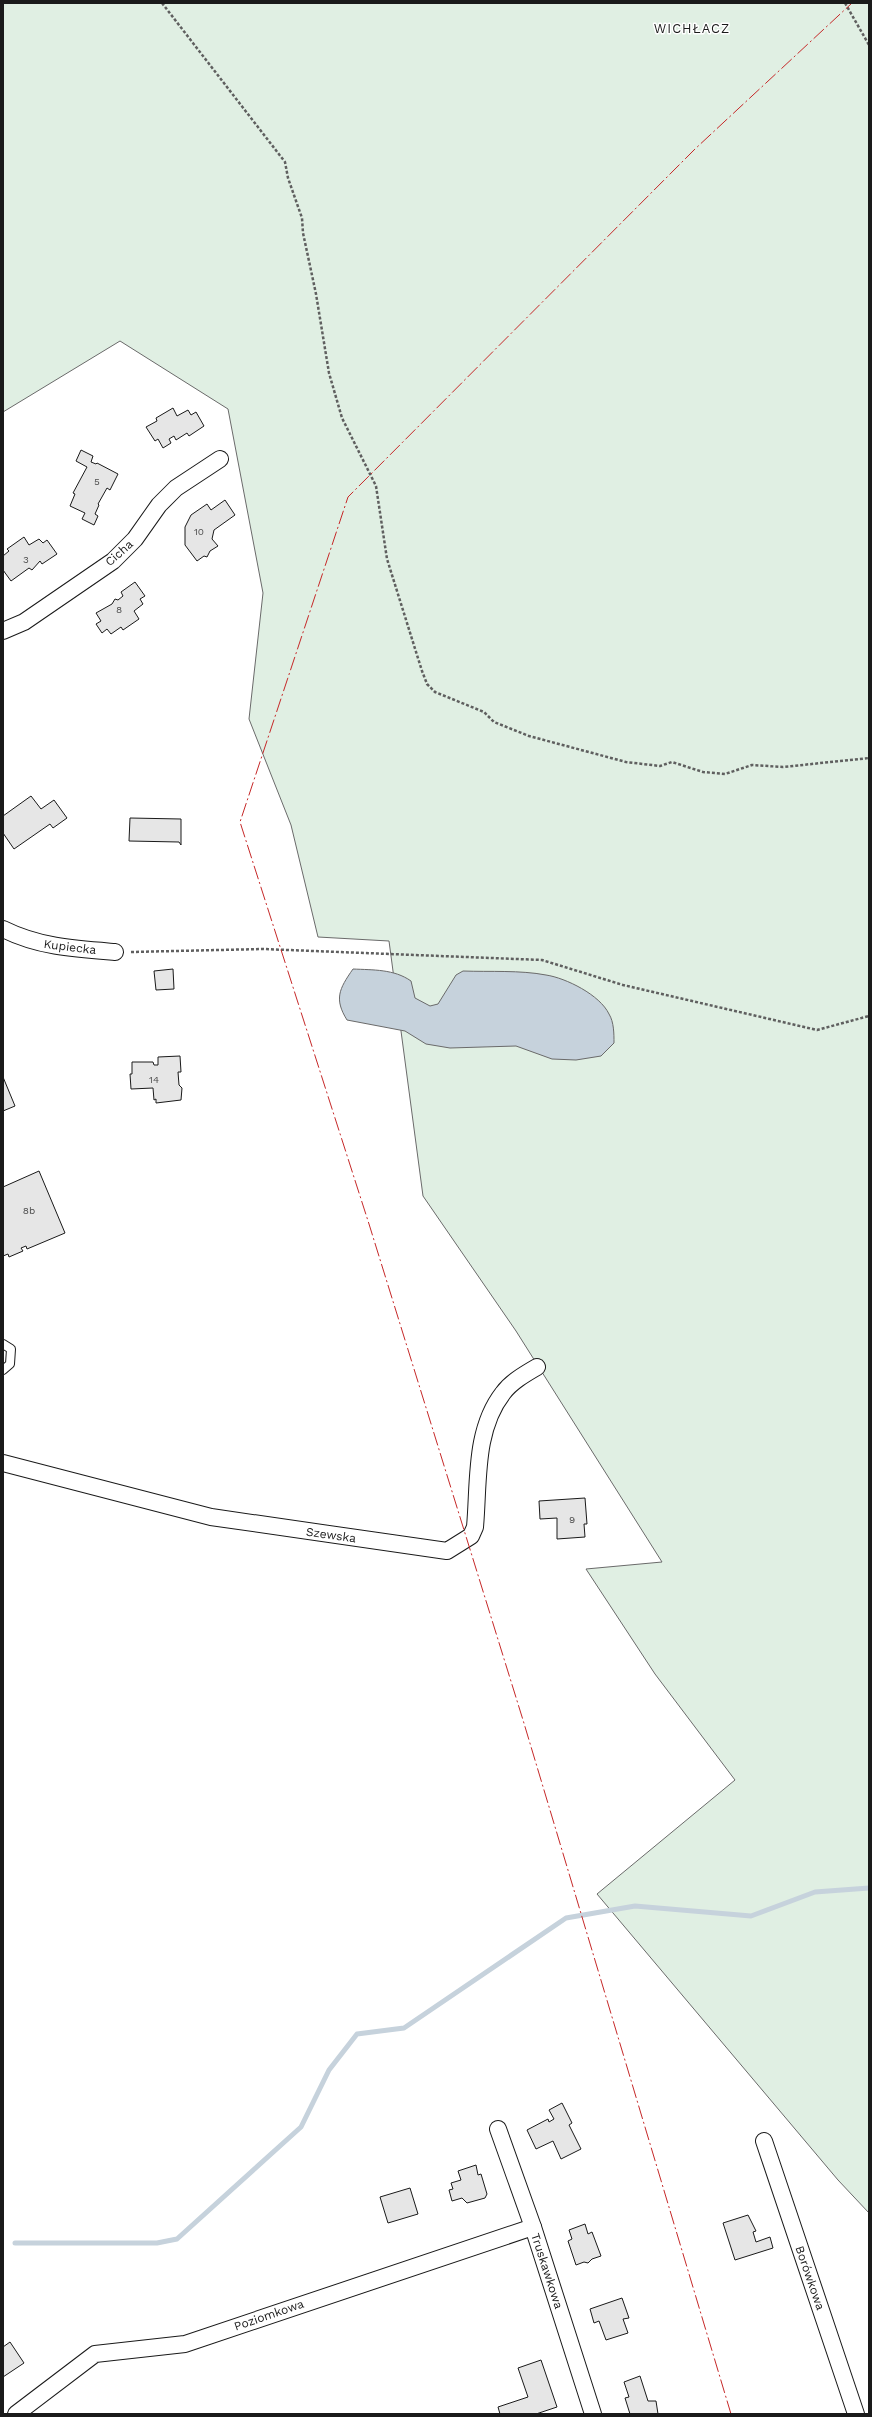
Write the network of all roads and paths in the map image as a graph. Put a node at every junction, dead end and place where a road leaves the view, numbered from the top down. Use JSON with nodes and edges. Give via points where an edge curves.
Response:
{"nodes":[{"id":1,"x":162,"y":3,"type":"edge"},
{"id":2,"x":844,"y":3,"type":"edge"},
{"id":3,"x":869,"y":46,"type":"edge"},
{"id":4,"x":220,"y":459,"type":"dead end"},
{"id":5,"x":3,"y":631,"type":"edge"},
{"id":6,"x":869,"y":758,"type":"edge"},
{"id":7,"x":3,"y":929,"type":"edge"},
{"id":8,"x":115,"y":952,"type":"joint"},
{"id":9,"x":869,"y":1016,"type":"edge"},
{"id":10,"x":3,"y":1344,"type":"edge"},
{"id":11,"x":537,"y":1367,"type":"dead end"},
{"id":12,"x":3,"y":1370,"type":"edge"},
{"id":13,"x":3,"y":1463,"type":"edge"},
{"id":14,"x":498,"y":2129,"type":"dead end"},
{"id":15,"x":764,"y":2141,"type":"dead end"},
{"id":16,"x":533,"y":2227,"type":"junction"},
{"id":17,"x":16,"y":2414,"type":"edge"},
{"id":18,"x":592,"y":2414,"type":"edge"},
{"id":19,"x":856,"y":2414,"type":"edge"}],
"edges":[{"from":1,"to":6,"type":"path","via":[[285,162],[302,218],[329,373],[342,418],[376,486],[387,559],[427,684],[435,692],[484,712],[494,722],[529,736],[626,762],[660,766],[672,762],[703,772],[725,774],[752,765],[783,767]]},
{"from":2,"to":3,"type":"path"},
{"from":4,"to":5,"type":"street","name":"Cicha","via":[[176,488],[159,505],[135,539],[113,561],[24,622]]},
{"from":7,"to":8,"type":"street","name":"Kupiecka","via":[[21,938],[54,947]]},
{"from":8,"to":9,"type":"path","via":[[263,949],[542,960],[623,985],[817,1030]]},
{"from":10,"to":12,"type":"lane","via":[[11,1349],[10,1364]]},
{"from":11,"to":13,"type":"street","name":"Szewska","via":[[503,1393],[490,1416],[482,1442],[475,1527],[471,1536],[447,1551],[210,1517]]},
{"from":14,"to":16,"type":"street","name":"Truskawkowa"},
{"from":15,"to":19,"type":"street","name":"Borówkowa"},
{"from":16,"to":17,"type":"street","name":"Poziomkowa","via":[[185,2344],[95,2354]]},
{"from":16,"to":18,"type":"street","name":"Truskawkowa"}]}
